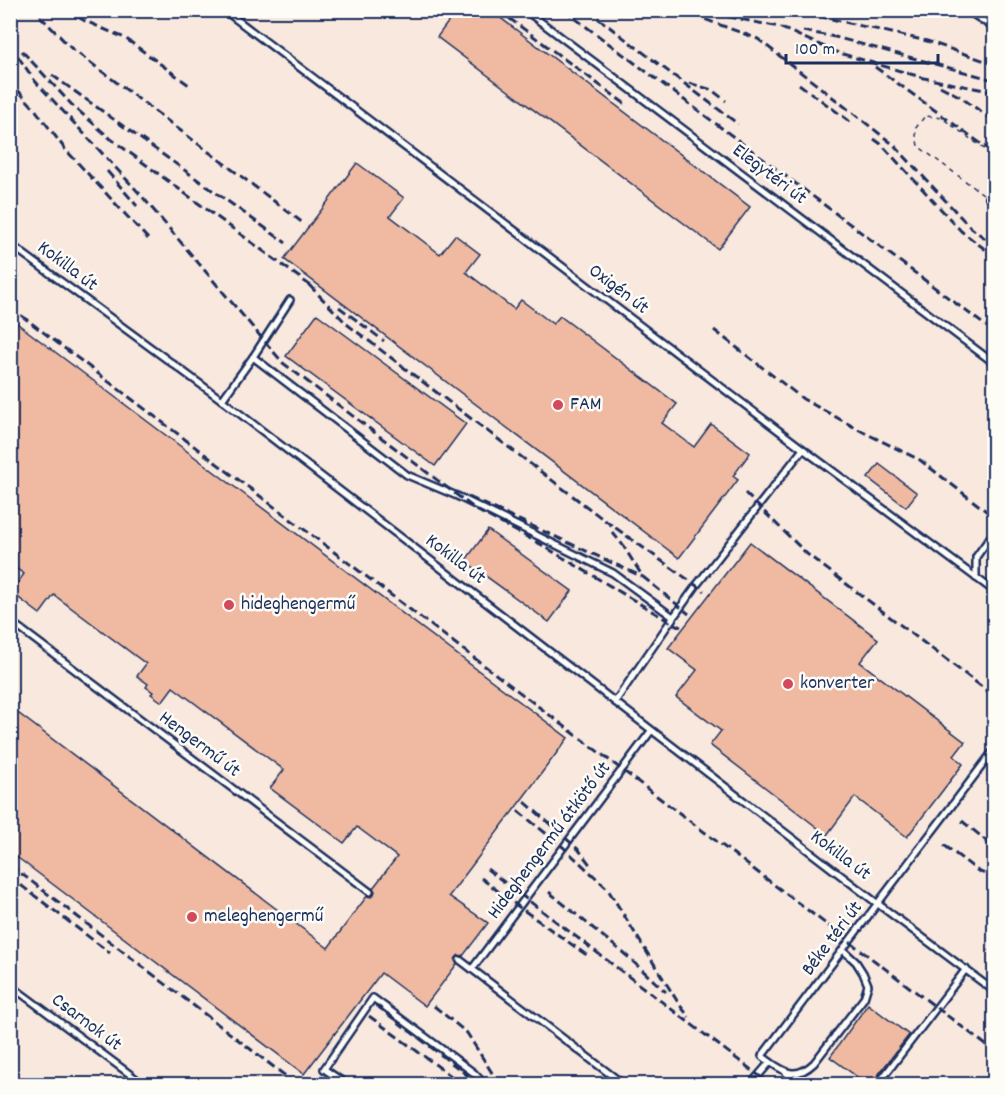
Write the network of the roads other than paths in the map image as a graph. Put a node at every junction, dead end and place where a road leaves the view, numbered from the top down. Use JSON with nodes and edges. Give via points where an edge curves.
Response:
{"nodes":[{"id":1,"x":224,"y":10,"type":"edge"},
{"id":2,"x":525,"y":10,"type":"edge"},
{"id":3,"x":967,"y":10,"type":"edge"},
{"id":4,"x":994,"y":28,"type":"edge"},
{"id":5,"x":994,"y":190,"type":"edge"},
{"id":6,"x":994,"y":202,"type":"edge"},
{"id":7,"x":10,"y":244,"type":"edge"},
{"id":8,"x":290,"y":300,"type":"dead end"},
{"id":9,"x":253,"y":357,"type":"junction"},
{"id":10,"x":994,"y":363,"type":"edge"},
{"id":11,"x":222,"y":400,"type":"junction"},
{"id":12,"x":803,"y":449,"type":"junction"},
{"id":13,"x":994,"y":532,"type":"edge"},
{"id":14,"x":976,"y":578,"type":"junction"},
{"id":15,"x":994,"y":591,"type":"edge"},
{"id":16,"x":673,"y":617,"type":"junction"},
{"id":17,"x":10,"y":621,"type":"edge"},
{"id":18,"x":615,"y":702,"type":"junction"},
{"id":19,"x":651,"y":730,"type":"junction"},
{"id":20,"x":994,"y":750,"type":"edge"},
{"id":21,"x":370,"y":892,"type":"dead end"},
{"id":22,"x":878,"y":904,"type":"junction"},
{"id":23,"x":843,"y":950,"type":"junction"},
{"id":24,"x":460,"y":960,"type":"dead end"},
{"id":25,"x":472,"y":969,"type":"junction"},
{"id":26,"x":966,"y":969,"type":"junction"},
{"id":27,"x":10,"y":985,"type":"edge"},
{"id":28,"x":994,"y":991,"type":"edge"},
{"id":29,"x":770,"y":1062,"type":"junction"},
{"id":30,"x":785,"y":1072,"type":"junction"},
{"id":31,"x":143,"y":1084,"type":"edge"},
{"id":32,"x":342,"y":1084,"type":"edge"},
{"id":33,"x":484,"y":1084,"type":"edge"},
{"id":34,"x":623,"y":1084,"type":"edge"},
{"id":35,"x":751,"y":1084,"type":"edge"},
{"id":36,"x":800,"y":1084,"type":"edge"},
{"id":37,"x":878,"y":1084,"type":"edge"}],
"edges":[{"from":1,"to":12,"type":"lane","name":"Oxigén út"},
{"from":2,"to":10,"type":"lane","name":"Elegytéri út"},
{"from":3,"to":4,"type":"lane"},
{"from":5,"to":6,"type":"lane","via":[[988,198]]},
{"from":7,"to":11,"type":"lane","name":"Kokilla út"},
{"from":8,"to":9,"type":"lane"},
{"from":9,"to":11,"type":"lane"},
{"from":9,"to":16,"type":"lane","via":[[407,475],[613,573]]},
{"from":11,"to":18,"type":"lane","name":"Kokilla út"},
{"from":12,"to":14,"type":"lane","name":"Oxigén út"},
{"from":12,"to":16,"type":"lane"},
{"from":13,"to":14,"type":"lane","via":[[976,556]]},
{"from":14,"to":15,"type":"lane","name":"Oxigén út"},
{"from":16,"to":18,"type":"lane"},
{"from":17,"to":21,"type":"lane","name":"Hengermű út"},
{"from":18,"to":19,"type":"lane","name":"Kokilla út"},
{"from":19,"to":22,"type":"lane","name":"Kokilla út"},
{"from":19,"to":25,"type":"lane","name":"Hideghengermű átkötő út"},
{"from":20,"to":22,"type":"lane","name":"Béke téri út"},
{"from":22,"to":23,"type":"lane","name":"Béke téri út"},
{"from":22,"to":26,"type":"lane","name":"Kokilla út"},
{"from":23,"to":29,"type":"lane","name":"Béke téri út","via":[[762,1056]]},
{"from":23,"to":30,"type":"lane","via":[[863,973],[868,985],[864,998],[814,1064],[796,1074]]},
{"from":24,"to":25,"type":"lane"},
{"from":25,"to":34,"type":"lane"},
{"from":26,"to":28,"type":"lane","name":"Kokilla út"},
{"from":26,"to":37,"type":"lane"},
{"from":27,"to":31,"type":"lane","name":"Csarnok út"},
{"from":29,"to":30,"type":"lane"},
{"from":29,"to":35,"type":"lane"},
{"from":30,"to":36,"type":"lane"},
{"from":32,"to":33,"type":"lane","via":[[324,1068],[373,998]]}]}
